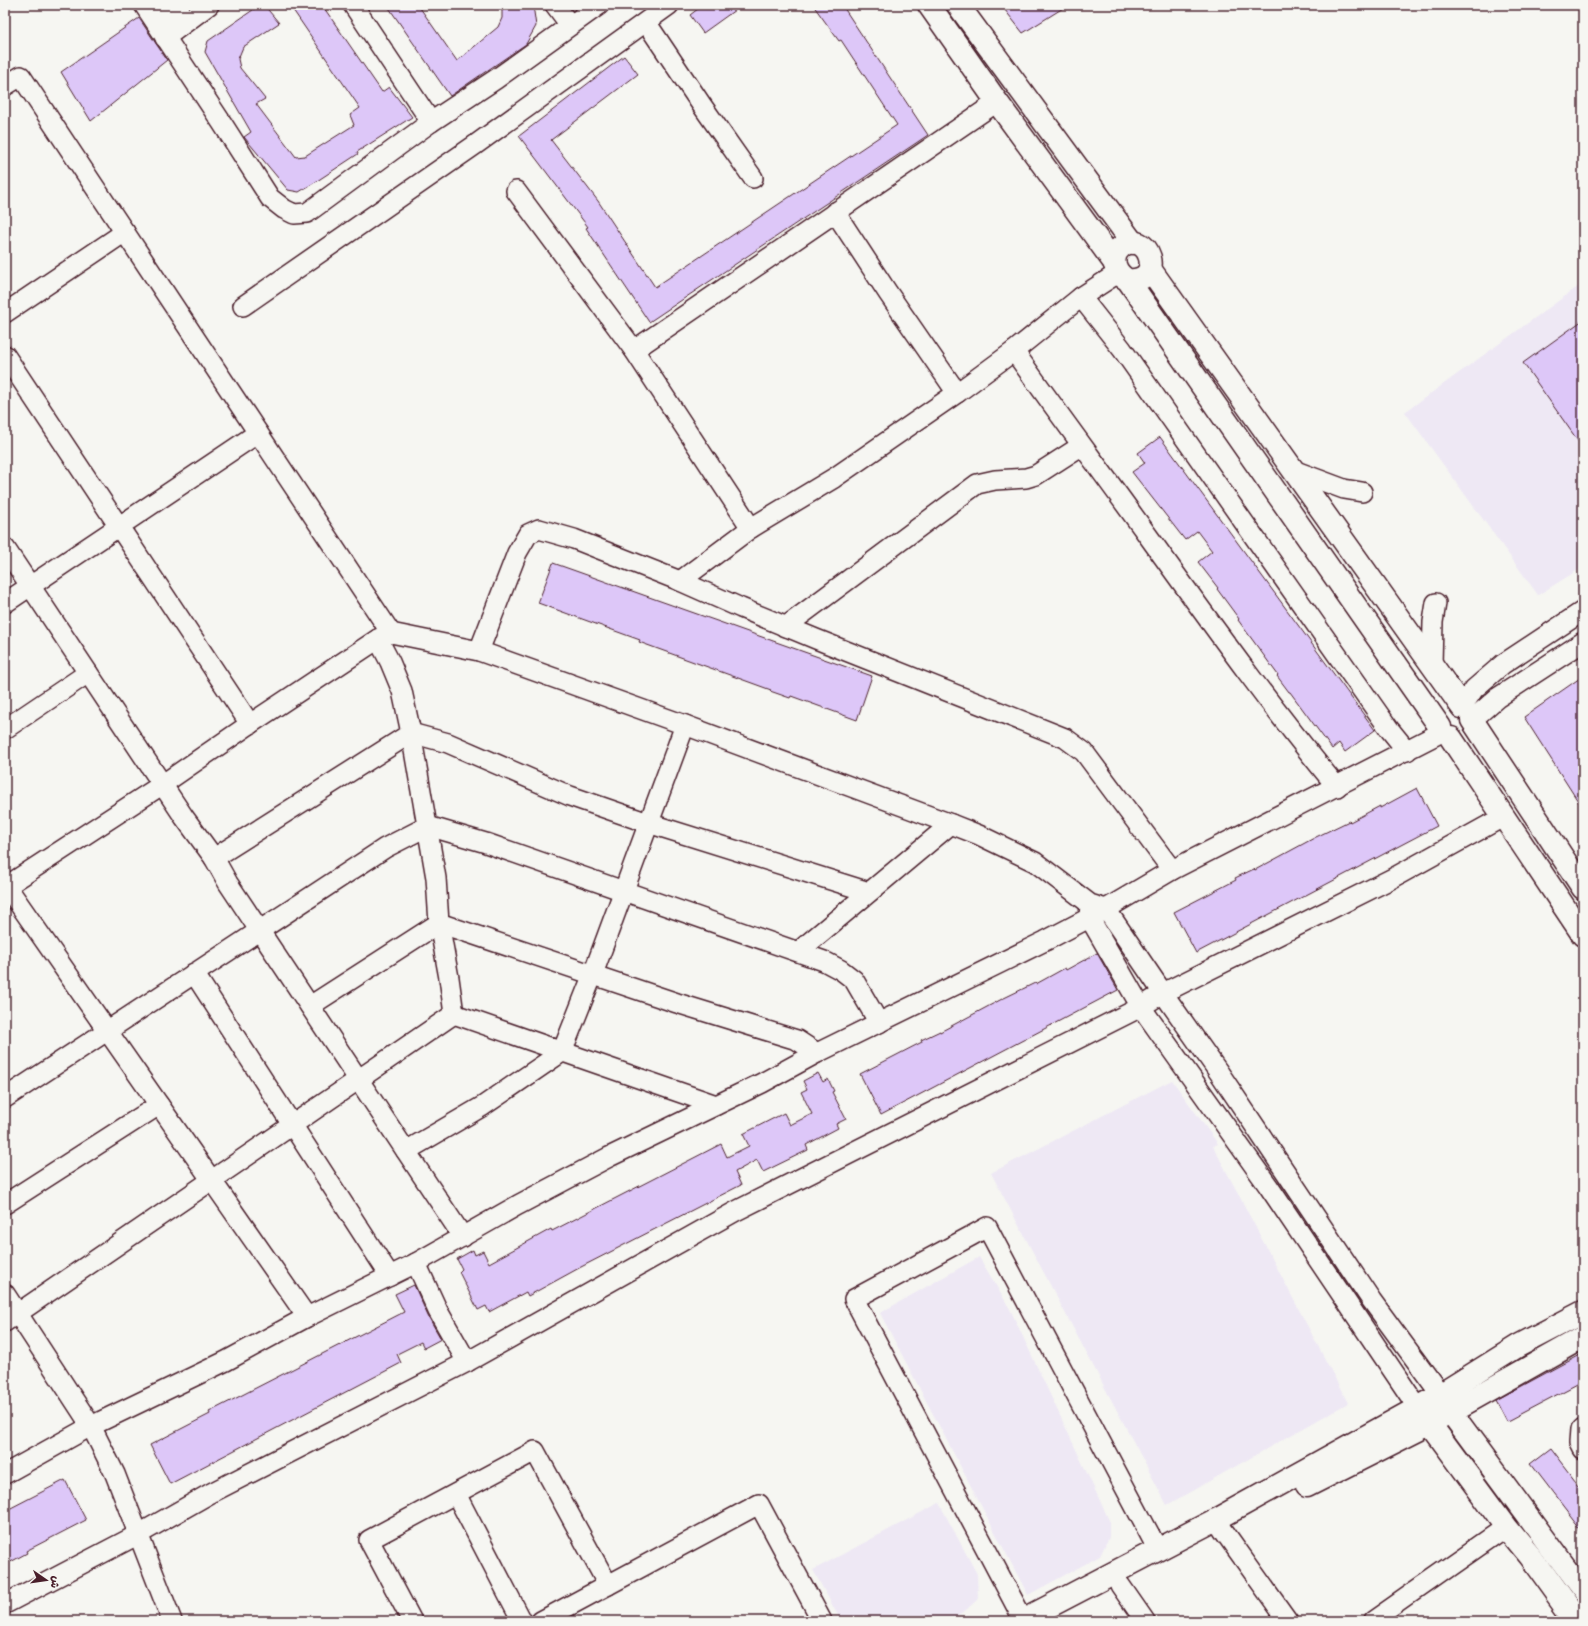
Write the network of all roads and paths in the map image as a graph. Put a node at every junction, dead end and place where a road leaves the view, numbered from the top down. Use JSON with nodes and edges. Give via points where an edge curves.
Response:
{"nodes":[{"id":1,"x":144,"y":5,"type":"edge"},
{"id":2,"x":180,"y":5,"type":"edge"},
{"id":3,"x":209,"y":5,"type":"edge"},
{"id":4,"x":353,"y":5,"type":"edge"},
{"id":5,"x":555,"y":5,"type":"edge"},
{"id":6,"x":599,"y":5,"type":"edge"},
{"id":7,"x":669,"y":5,"type":"edge"},
{"id":8,"x":929,"y":5,"type":"edge"},
{"id":9,"x":958,"y":5,"type":"edge"},
{"id":10,"x":156,"y":22,"type":"junction"},
{"id":11,"x":646,"y":22,"type":"junction"},
{"id":12,"x":570,"y":26,"type":"junction"},
{"id":13,"x":165,"y":38,"type":"junction"},
{"id":14,"x":5,"y":86,"type":"edge"},
{"id":15,"x":997,"y":102,"type":"junction"},
{"id":16,"x":431,"y":122,"type":"junction"},
{"id":17,"x":752,"y":178,"type":"dead end"},
{"id":18,"x":516,"y":191,"type":"dead end"},
{"id":19,"x":835,"y":212,"type":"junction"},
{"id":20,"x":125,"y":232,"type":"junction"},
{"id":21,"x":1133,"y":243,"type":"junction"},
{"id":22,"x":1150,"y":269,"type":"junction"},
{"id":23,"x":1120,"y":271,"type":"junction"},
{"id":24,"x":1081,"y":297,"type":"junction"},
{"id":25,"x":243,"y":306,"type":"dead end"},
{"id":26,"x":5,"y":313,"type":"edge"},
{"id":27,"x":634,"y":350,"type":"junction"},
{"id":28,"x":1014,"y":351,"type":"junction"},
{"id":29,"x":5,"y":355,"type":"edge"},
{"id":30,"x":957,"y":393,"type":"junction"},
{"id":31,"x":258,"y":433,"type":"junction"},
{"id":32,"x":1082,"y":446,"type":"junction"},
{"id":33,"x":1293,"y":470,"type":"junction"},
{"id":34,"x":1362,"y":492,"type":"dead end"},
{"id":35,"x":118,"y":526,"type":"junction"},
{"id":36,"x":751,"y":528,"type":"junction"},
{"id":37,"x":5,"y":548,"type":"edge"},
{"id":38,"x":680,"y":581,"type":"junction"},
{"id":39,"x":30,"y":586,"type":"junction"},
{"id":40,"x":5,"y":603,"type":"edge"},
{"id":41,"x":1436,"y":603,"type":"dead end"},
{"id":42,"x":1583,"y":611,"type":"edge"},
{"id":43,"x":786,"y":626,"type":"junction"},
{"id":44,"x":384,"y":636,"type":"junction"},
{"id":45,"x":1583,"y":642,"type":"edge"},
{"id":46,"x":479,"y":651,"type":"junction"},
{"id":47,"x":1432,"y":665,"type":"junction"},
{"id":48,"x":88,"y":673,"type":"junction"},
{"id":49,"x":1467,"y":714,"type":"junction"},
{"id":50,"x":250,"y":724,"type":"junction"},
{"id":51,"x":685,"y":725,"type":"junction"},
{"id":52,"x":5,"y":729,"type":"edge"},
{"id":53,"x":411,"y":733,"type":"junction"},
{"id":54,"x":1444,"y":733,"type":"junction"},
{"id":55,"x":1407,"y":750,"type":"junction"},
{"id":56,"x":163,"y":784,"type":"junction"},
{"id":57,"x":1337,"y":787,"type":"junction"},
{"id":58,"x":1503,"y":818,"type":"junction"},
{"id":59,"x":648,"y":824,"type":"junction"},
{"id":60,"x":951,"y":824,"type":"junction"},
{"id":61,"x":428,"y":826,"type":"junction"},
{"id":62,"x":214,"y":858,"type":"junction"},
{"id":63,"x":1172,"y":870,"type":"junction"},
{"id":64,"x":6,"y":886,"type":"edge"},
{"id":65,"x":1583,"y":888,"type":"edge"},
{"id":66,"x":623,"y":892,"type":"junction"},
{"id":67,"x":869,"y":892,"type":"junction"},
{"id":68,"x":1095,"y":910,"type":"junction"},
{"id":69,"x":439,"y":923,"type":"junction"},
{"id":70,"x":259,"y":930,"type":"junction"},
{"id":71,"x":1583,"y":935,"type":"edge"},
{"id":72,"x":799,"y":951,"type":"junction"},
{"id":73,"x":194,"y":973,"type":"junction"},
{"id":74,"x":592,"y":974,"type":"junction"},
{"id":75,"x":1163,"y":993,"type":"junction"},
{"id":76,"x":310,"y":1006,"type":"junction"},
{"id":77,"x":1141,"y":1007,"type":"junction"},
{"id":78,"x":454,"y":1014,"type":"junction"},
{"id":79,"x":879,"y":1023,"type":"junction"},
{"id":80,"x":107,"y":1030,"type":"junction"},
{"id":81,"x":562,"y":1052,"type":"junction"},
{"id":82,"x":817,"y":1053,"type":"junction"},
{"id":83,"x":358,"y":1079,"type":"junction"},
{"id":84,"x":5,"y":1098,"type":"edge"},
{"id":85,"x":159,"y":1105,"type":"junction"},
{"id":86,"x":716,"y":1105,"type":"junction"},
{"id":87,"x":292,"y":1125,"type":"junction"},
{"id":88,"x":406,"y":1151,"type":"junction"},
{"id":89,"x":212,"y":1181,"type":"junction"},
{"id":90,"x":5,"y":1204,"type":"edge"},
{"id":91,"x":463,"y":1237,"type":"junction"},
{"id":92,"x":416,"y":1263,"type":"junction"},
{"id":93,"x":390,"y":1276,"type":"junction"},
{"id":94,"x":5,"y":1294,"type":"edge"},
{"id":95,"x":1583,"y":1312,"type":"edge"},
{"id":96,"x":307,"y":1317,"type":"junction"},
{"id":97,"x":12,"y":1318,"type":"edge"},
{"id":98,"x":1583,"y":1337,"type":"edge"},
{"id":99,"x":467,"y":1362,"type":"junction"},
{"id":100,"x":1446,"y":1403,"type":"junction"},
{"id":101,"x":1424,"y":1416,"type":"junction"},
{"id":102,"x":91,"y":1426,"type":"junction"},
{"id":103,"x":1583,"y":1428,"type":"edge"},
{"id":104,"x":1583,"y":1449,"type":"edge"},
{"id":105,"x":5,"y":1474,"type":"edge"},
{"id":106,"x":456,"y":1494,"type":"junction"},
{"id":107,"x":1220,"y":1524,"type":"junction"},
{"id":108,"x":1506,"y":1527,"type":"junction"},
{"id":109,"x":139,"y":1534,"type":"junction"},
{"id":110,"x":1158,"y":1550,"type":"junction"},
{"id":111,"x":608,"y":1585,"type":"junction"},
{"id":112,"x":1120,"y":1585,"type":"junction"},
{"id":113,"x":1583,"y":1591,"type":"edge"},
{"id":114,"x":5,"y":1604,"type":"edge"},
{"id":115,"x":172,"y":1621,"type":"edge"},
{"id":116,"x":412,"y":1621,"type":"edge"},
{"id":117,"x":522,"y":1621,"type":"edge"},
{"id":118,"x":541,"y":1621,"type":"edge"},
{"id":119,"x":822,"y":1621,"type":"edge"},
{"id":120,"x":1023,"y":1621,"type":"edge"},
{"id":121,"x":1054,"y":1621,"type":"edge"},
{"id":122,"x":1145,"y":1621,"type":"edge"},
{"id":123,"x":1288,"y":1621,"type":"edge"},
{"id":124,"x":1372,"y":1621,"type":"edge"},
{"id":125,"x":1577,"y":1621,"type":"edge"}],
"edges":[{"from":1,"to":10,"type":"street"},
{"from":2,"to":10,"type":"street"},
{"from":3,"to":13,"type":"street"},
{"from":4,"to":16,"type":"street"},
{"from":5,"to":12,"type":"street"},
{"from":6,"to":12,"type":"street"},
{"from":7,"to":11,"type":"street"},
{"from":8,"to":15,"type":"main road"},
{"from":9,"to":21,"type":"main road"},
{"from":10,"to":13,"type":"street"},
{"from":11,"to":17,"type":"street"},
{"from":11,"to":25,"type":"street","via":[[476,145]]},
{"from":12,"to":16,"type":"street"},
{"from":13,"to":16,"type":"street","via":[[270,198],[284,210],[294,214],[307,213]]},
{"from":14,"to":20,"type":"street","via":[[21,76]]},
{"from":15,"to":19,"type":"street"},
{"from":15,"to":23,"type":"main road"},
{"from":18,"to":27,"type":"street"},
{"from":19,"to":27,"type":"street"},
{"from":19,"to":30,"type":"street"},
{"from":20,"to":26,"type":"street"},
{"from":20,"to":31,"type":"street"},
{"from":21,"to":22,"type":"main road","via":[[1148,251],[1151,257]]},
{"from":21,"to":23,"type":"main road","via":[[1118,251]]},
{"from":22,"to":23,"type":"main road","via":[[1135,280]]},
{"from":22,"to":33,"type":"main road"},
{"from":23,"to":24,"type":"street"},
{"from":23,"to":54,"type":"main road"},
{"from":24,"to":28,"type":"street"},
{"from":24,"to":55,"type":"street","via":[[1131,361],[1390,730]]},
{"from":27,"to":36,"type":"street"},
{"from":28,"to":30,"type":"street"},
{"from":28,"to":32,"type":"street"},
{"from":29,"to":35,"type":"street"},
{"from":30,"to":36,"type":"street","via":[[834,478]]},
{"from":31,"to":35,"type":"street"},
{"from":31,"to":44,"type":"street"},
{"from":32,"to":43,"type":"street","via":[[1036,475],[977,484]]},
{"from":32,"to":57,"type":"street","via":[[1259,690]]},
{"from":33,"to":34,"type":"street","via":[[1344,489]]},
{"from":33,"to":47,"type":"main road"},
{"from":35,"to":39,"type":"street"},
{"from":35,"to":50,"type":"street"},
{"from":36,"to":38,"type":"street"},
{"from":37,"to":39,"type":"street"},
{"from":38,"to":43,"type":"street"},
{"from":38,"to":46,"type":"street","via":[[574,539],[539,530],[528,534],[517,553]]},
{"from":39,"to":40,"type":"street"},
{"from":39,"to":48,"type":"street"},
{"from":41,"to":47,"type":"street"},
{"from":42,"to":49,"type":"street","via":[[1503,664],[1474,689]]},
{"from":43,"to":63,"type":"street","via":[[1065,738],[1084,752]]},
{"from":44,"to":46,"type":"street"},
{"from":44,"to":50,"type":"street"},
{"from":44,"to":53,"type":"street","via":[[390,662],[402,691]]},
{"from":45,"to":49,"type":"street","via":[[1497,698]]},
{"from":46,"to":51,"type":"street"},
{"from":47,"to":49,"type":"main road"},
{"from":48,"to":52,"type":"street"},
{"from":48,"to":56,"type":"street"},
{"from":49,"to":54,"type":"main road","via":[[1471,725],[1466,735],[1456,739]]},
{"from":49,"to":65,"type":"main road"},
{"from":50,"to":56,"type":"street"},
{"from":51,"to":59,"type":"street"},
{"from":51,"to":60,"type":"street"},
{"from":53,"to":59,"type":"street","via":[[448,743],[570,796]]},
{"from":53,"to":61,"type":"street"},
{"from":53,"to":62,"type":"street"},
{"from":54,"to":55,"type":"street"},
{"from":54,"to":58,"type":"main road"},
{"from":55,"to":57,"type":"street"},
{"from":56,"to":62,"type":"street"},
{"from":56,"to":64,"type":"street"},
{"from":57,"to":63,"type":"street"},
{"from":58,"to":71,"type":"main road"},
{"from":58,"to":75,"type":"street","via":[[1391,879]]},
{"from":59,"to":66,"type":"street"},
{"from":59,"to":67,"type":"street"},
{"from":60,"to":67,"type":"street"},
{"from":60,"to":68,"type":"street","via":[[1034,862]]},
{"from":61,"to":66,"type":"street","via":[[486,843]]},
{"from":61,"to":69,"type":"street","via":[[436,878]]},
{"from":61,"to":70,"type":"street","via":[[385,848]]},
{"from":62,"to":70,"type":"street"},
{"from":63,"to":68,"type":"street"},
{"from":64,"to":80,"type":"street"},
{"from":66,"to":72,"type":"street"},
{"from":66,"to":74,"type":"street"},
{"from":67,"to":72,"type":"street"},
{"from":68,"to":75,"type":"street"},
{"from":68,"to":77,"type":"street"},
{"from":68,"to":79,"type":"street","via":[[1045,941]]},
{"from":69,"to":74,"type":"street"},
{"from":69,"to":76,"type":"street"},
{"from":69,"to":78,"type":"street"},
{"from":70,"to":73,"type":"street"},
{"from":70,"to":76,"type":"street"},
{"from":72,"to":79,"type":"street","via":[[824,961],[854,980]]},
{"from":73,"to":80,"type":"street"},
{"from":73,"to":87,"type":"street"},
{"from":74,"to":81,"type":"street"},
{"from":74,"to":82,"type":"street","via":[[797,1040]]},
{"from":75,"to":77,"type":"street"},
{"from":75,"to":100,"type":"street","via":[[1372,1301]]},
{"from":76,"to":83,"type":"street"},
{"from":77,"to":99,"type":"street","via":[[736,1211]]},
{"from":77,"to":101,"type":"street","via":[[1269,1187]]},
{"from":78,"to":81,"type":"street"},
{"from":78,"to":83,"type":"street"},
{"from":79,"to":82,"type":"street"},
{"from":80,"to":84,"type":"street"},
{"from":80,"to":85,"type":"street"},
{"from":81,"to":86,"type":"street"},
{"from":81,"to":88,"type":"street","via":[[483,1106]]},
{"from":82,"to":86,"type":"street"},
{"from":83,"to":87,"type":"street"},
{"from":83,"to":88,"type":"street"},
{"from":85,"to":89,"type":"street"},
{"from":85,"to":90,"type":"street"},
{"from":86,"to":91,"type":"street","via":[[609,1157]]},
{"from":87,"to":89,"type":"street"},
{"from":87,"to":93,"type":"street"},
{"from":88,"to":91,"type":"street"},
{"from":89,"to":96,"type":"street"},
{"from":89,"to":97,"type":"street"},
{"from":91,"to":92,"type":"street"},
{"from":92,"to":93,"type":"street"},
{"from":92,"to":99,"type":"street","via":[[438,1311]]},
{"from":93,"to":96,"type":"street"},
{"from":94,"to":97,"type":"street"},
{"from":95,"to":100,"type":"main road","via":[[1518,1346]]},
{"from":96,"to":102,"type":"street","via":[[226,1361]]},
{"from":97,"to":102,"type":"street"},
{"from":98,"to":100,"type":"main road"},
{"from":99,"to":109,"type":"street"},
{"from":100,"to":101,"type":"main road"},
{"from":100,"to":113,"type":"main road"},
{"from":101,"to":107,"type":"main road"},
{"from":101,"to":108,"type":"main road"},
{"from":102,"to":105,"type":"street"},
{"from":102,"to":109,"type":"street","via":[[115,1474]]},
{"from":103,"to":104,"type":"street","via":[[1580,1443]]},
{"from":106,"to":111,"type":"street","via":[[535,1451]]},
{"from":106,"to":116,"type":"street","via":[[369,1540]]},
{"from":106,"to":117,"type":"street"},
{"from":107,"to":110,"type":"main road"},
{"from":107,"to":112,"type":"main road","via":[[1172,1558]]},
{"from":107,"to":123,"type":"street"},
{"from":108,"to":124,"type":"street"},
{"from":108,"to":125,"type":"main road"},
{"from":109,"to":114,"type":"street"},
{"from":109,"to":115,"type":"street"},
{"from":110,"to":120,"type":"main road"},
{"from":110,"to":120,"type":"street","via":[[987,1227],[854,1299]]},
{"from":111,"to":118,"type":"street"},
{"from":111,"to":119,"type":"street","via":[[759,1504]]},
{"from":112,"to":121,"type":"main road"},
{"from":112,"to":122,"type":"street"}]}
